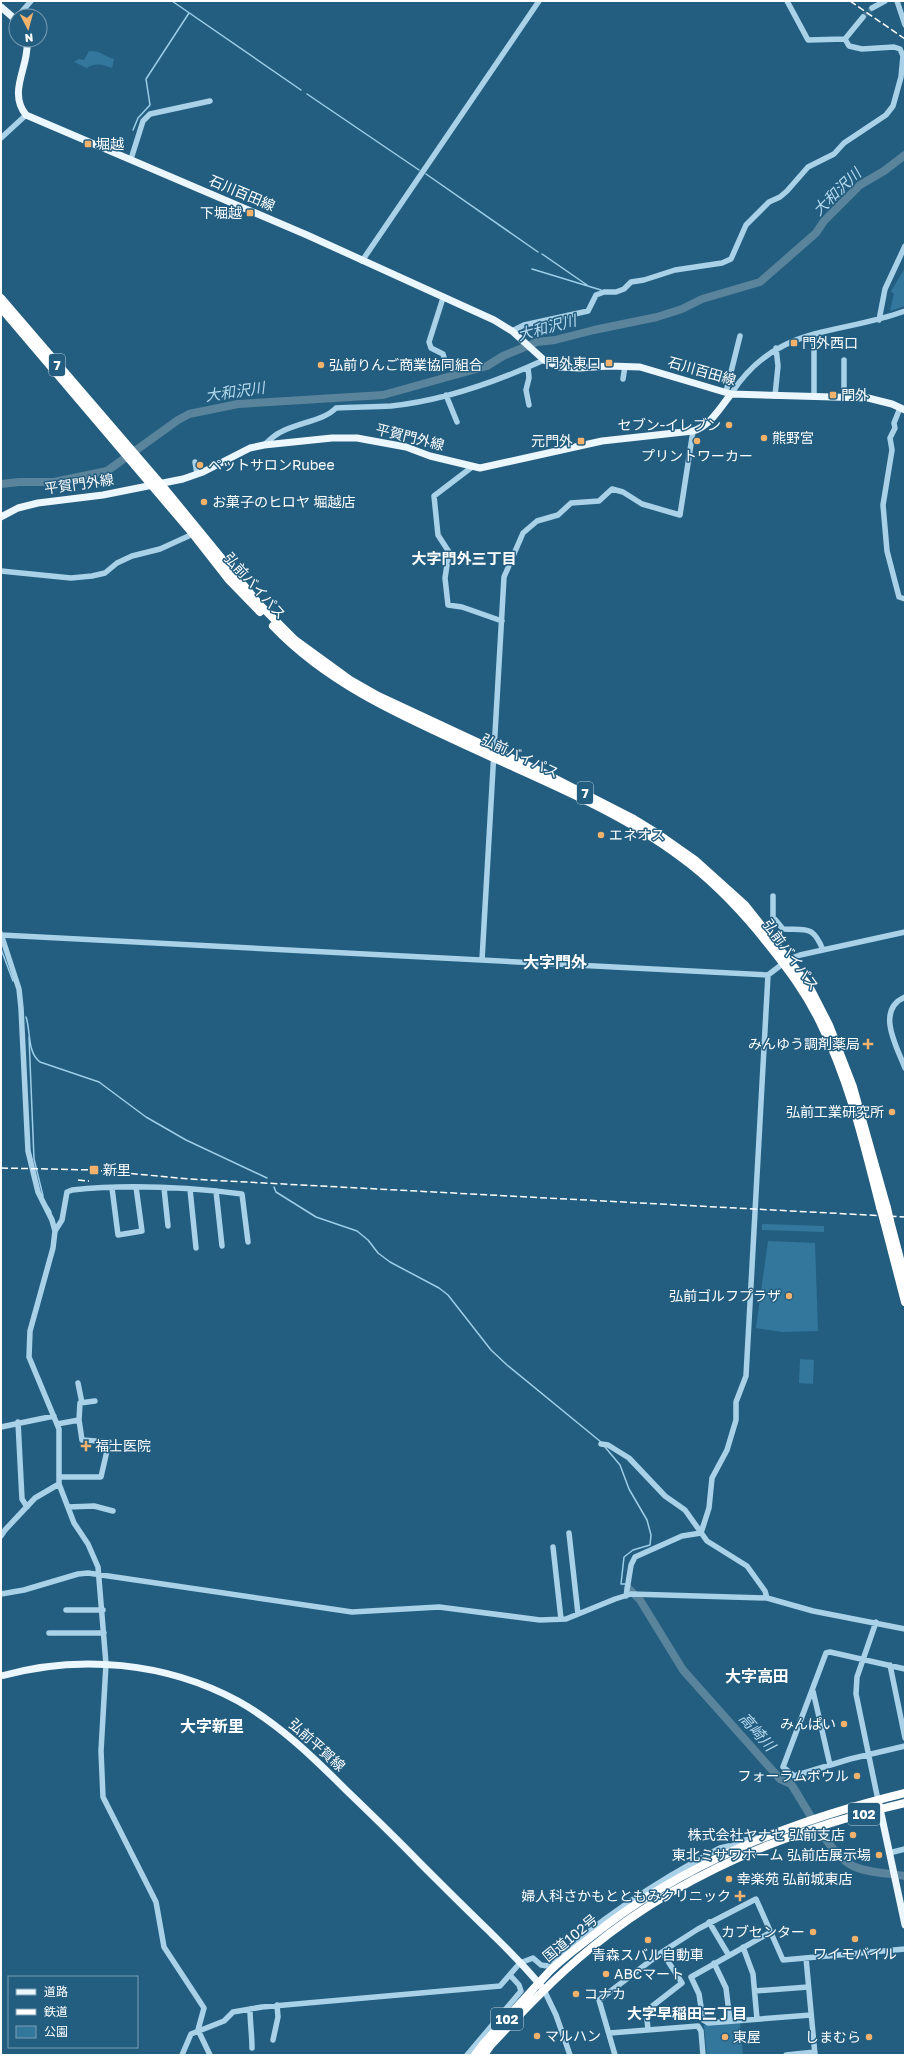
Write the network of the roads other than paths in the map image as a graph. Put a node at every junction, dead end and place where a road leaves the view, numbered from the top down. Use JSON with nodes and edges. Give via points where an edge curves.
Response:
{"nodes":[{"id":1,"x":539,"y":1,"type":"edge"},
{"id":2,"x":787,"y":1,"type":"edge"},
{"id":3,"x":885,"y":1,"type":"edge"},
{"id":4,"x":897,"y":1,"type":"edge"},
{"id":5,"x":872,"y":8,"type":"tunnel mouth"},
{"id":6,"x":864,"y":17,"type":"tunnel mouth"},
{"id":7,"x":905,"y":25,"type":"edge"},
{"id":8,"x":845,"y":39,"type":"junction"},
{"id":9,"x":27,"y":48,"type":"edge"},
{"id":10,"x":210,"y":101,"type":"dead end"},
{"id":11,"x":26,"y":116,"type":"junction"},
{"id":12,"x":1,"y":138,"type":"edge"},
{"id":13,"x":131,"y":159,"type":"junction"},
{"id":14,"x":905,"y":246,"type":"edge"},
{"id":15,"x":362,"y":261,"type":"junction"},
{"id":16,"x":1,"y":298,"type":"edge"},
{"id":17,"x":443,"y":298,"type":"junction"},
{"id":18,"x":1,"y":308,"type":"edge"},
{"id":19,"x":905,"y":311,"type":"edge"},
{"id":20,"x":879,"y":320,"type":"junction"},
{"id":21,"x":513,"y":332,"type":"junction"},
{"id":22,"x":814,"y":335,"type":"junction"},
{"id":23,"x":740,"y":336,"type":"dead end"},
{"id":24,"x":776,"y":348,"type":"junction"},
{"id":25,"x":542,"y":359,"type":"junction"},
{"id":26,"x":844,"y":360,"type":"dead end"},
{"id":27,"x":446,"y":364,"type":"dead end"},
{"id":28,"x":625,"y":366,"type":"junction"},
{"id":29,"x":528,"y":367,"type":"junction"},
{"id":30,"x":623,"y":379,"type":"dead end"},
{"id":31,"x":728,"y":393,"type":"junction"},
{"id":32,"x":446,"y":395,"type":"junction"},
{"id":33,"x":776,"y":396,"type":"junction"},
{"id":34,"x":814,"y":396,"type":"junction"},
{"id":35,"x":844,"y":397,"type":"junction"},
{"id":36,"x":529,"y":405,"type":"dead end"},
{"id":37,"x":903,"y":409,"type":"edge"},
{"id":38,"x":457,"y":422,"type":"dead end"},
{"id":39,"x":693,"y":431,"type":"junction"},
{"id":40,"x":111,"y":433,"type":"junction"},
{"id":41,"x":264,"y":445,"type":"junction"},
{"id":42,"x":195,"y":462,"type":"dead end"},
{"id":43,"x":139,"y":466,"type":"junction"},
{"id":44,"x":472,"y":467,"type":"junction"},
{"id":45,"x":197,"y":474,"type":"junction"},
{"id":46,"x":160,"y":483,"type":"junction"},
{"id":47,"x":151,"y":485,"type":"junction"},
{"id":48,"x":1,"y":516,"type":"edge"},
{"id":49,"x":193,"y":534,"type":"junction"},
{"id":50,"x":1,"y":571,"type":"edge"},
{"id":51,"x":905,"y":599,"type":"edge"},
{"id":52,"x":502,"y":621,"type":"junction"},
{"id":53,"x":493,"y":754,"type":"junction"},
{"id":54,"x":773,"y":896,"type":"dead end"},
{"id":55,"x":905,"y":932,"type":"edge"},
{"id":56,"x":1,"y":935,"type":"edge"},
{"id":57,"x":823,"y":950,"type":"junction"},
{"id":58,"x":482,"y":960,"type":"junction"},
{"id":59,"x":786,"y":961,"type":"junction"},
{"id":60,"x":768,"y":975,"type":"junction"},
{"id":61,"x":905,"y":997,"type":"edge"},
{"id":62,"x":905,"y":1068,"type":"edge"},
{"id":63,"x":136,"y":1187,"type":"junction"},
{"id":64,"x":112,"y":1188,"type":"junction"},
{"id":65,"x":164,"y":1188,"type":"junction"},
{"id":66,"x":190,"y":1189,"type":"junction"},
{"id":67,"x":216,"y":1191,"type":"junction"},
{"id":68,"x":887,"y":1221,"type":"junction"},
{"id":69,"x":168,"y":1226,"type":"dead end"},
{"id":70,"x":55,"y":1231,"type":"junction"},
{"id":71,"x":248,"y":1242,"type":"dead end"},
{"id":72,"x":222,"y":1246,"type":"dead end"},
{"id":73,"x":196,"y":1248,"type":"dead end"},
{"id":74,"x":905,"y":1278,"type":"edge"},
{"id":75,"x":905,"y":1302,"type":"edge"},
{"id":76,"x":78,"y":1383,"type":"dead end"},
{"id":77,"x":95,"y":1401,"type":"dead end"},
{"id":78,"x":82,"y":1403,"type":"junction"},
{"id":79,"x":54,"y":1416,"type":"junction"},
{"id":80,"x":79,"y":1420,"type":"junction"},
{"id":81,"x":18,"y":1422,"type":"junction"},
{"id":82,"x":57,"y":1424,"type":"junction"},
{"id":83,"x":1,"y":1427,"type":"edge"},
{"id":84,"x":600,"y":1444,"type":"dead end"},
{"id":85,"x":59,"y":1476,"type":"junction"},
{"id":86,"x":59,"y":1484,"type":"junction"},
{"id":87,"x":27,"y":1507,"type":"junction"},
{"id":88,"x":68,"y":1507,"type":"junction"},
{"id":89,"x":113,"y":1511,"type":"dead end"},
{"id":90,"x":569,"y":1533,"type":"dead end"},
{"id":91,"x":701,"y":1533,"type":"junction"},
{"id":92,"x":1,"y":1536,"type":"edge"},
{"id":93,"x":553,"y":1547,"type":"dead end"},
{"id":94,"x":98,"y":1574,"type":"junction"},
{"id":95,"x":1,"y":1594,"type":"edge"},
{"id":96,"x":628,"y":1595,"type":"junction"},
{"id":97,"x":767,"y":1598,"type":"junction"},
{"id":98,"x":66,"y":1610,"type":"dead end"},
{"id":99,"x":102,"y":1610,"type":"junction"},
{"id":100,"x":578,"y":1614,"type":"junction"},
{"id":101,"x":560,"y":1619,"type":"junction"},
{"id":102,"x":876,"y":1622,"type":"junction"},
{"id":103,"x":905,"y":1629,"type":"edge"},
{"id":104,"x":49,"y":1633,"type":"dead end"},
{"id":105,"x":104,"y":1633,"type":"junction"},
{"id":106,"x":863,"y":1660,"type":"junction"},
{"id":107,"x":106,"y":1664,"type":"junction"},
{"id":108,"x":890,"y":1665,"type":"junction"},
{"id":109,"x":905,"y":1669,"type":"edge"},
{"id":110,"x":1,"y":1676,"type":"edge"},
{"id":111,"x":813,"y":1691,"type":"junction"},
{"id":112,"x":905,"y":1738,"type":"edge"},
{"id":113,"x":905,"y":1746,"type":"edge"},
{"id":114,"x":868,"y":1755,"type":"junction"},
{"id":115,"x":830,"y":1765,"type":"junction"},
{"id":116,"x":905,"y":1793,"type":"edge"},
{"id":117,"x":878,"y":1800,"type":"junction"},
{"id":118,"x":905,"y":1803,"type":"edge"},
{"id":119,"x":880,"y":1809,"type":"junction"},
{"id":120,"x":764,"y":1836,"type":"junction"},
{"id":121,"x":730,"y":1846,"type":"junction"},
{"id":122,"x":905,"y":1849,"type":"edge"},
{"id":123,"x":889,"y":1853,"type":"junction"},
{"id":124,"x":681,"y":1876,"type":"junction"},
{"id":125,"x":709,"y":1922,"type":"junction"},
{"id":126,"x":905,"y":1925,"type":"edge"},
{"id":127,"x":771,"y":1932,"type":"junction"},
{"id":128,"x":743,"y":1947,"type":"junction"},
{"id":129,"x":905,"y":1949,"type":"edge"},
{"id":130,"x":662,"y":1952,"type":"junction"},
{"id":131,"x":728,"y":1954,"type":"junction"},
{"id":132,"x":806,"y":1958,"type":"junction"},
{"id":133,"x":520,"y":1962,"type":"junction"},
{"id":134,"x":714,"y":1963,"type":"junction"},
{"id":135,"x":510,"y":1975,"type":"junction"},
{"id":136,"x":541,"y":1987,"type":"junction"},
{"id":137,"x":808,"y":1987,"type":"junction"},
{"id":138,"x":755,"y":1991,"type":"junction"},
{"id":139,"x":277,"y":2005,"type":"junction"},
{"id":140,"x":250,"y":2009,"type":"junction"},
{"id":141,"x":811,"y":2015,"type":"junction"},
{"id":142,"x":757,"y":2019,"type":"junction"},
{"id":143,"x":730,"y":2021,"type":"junction"},
{"id":144,"x":648,"y":2029,"type":"junction"},
{"id":145,"x":198,"y":2030,"type":"junction"},
{"id":146,"x":610,"y":2034,"type":"junction"},
{"id":147,"x":273,"y":2040,"type":"dead end"},
{"id":148,"x":252,"y":2048,"type":"dead end"},
{"id":149,"x":815,"y":2054,"type":"edge"},
{"id":150,"x":182,"y":2055,"type":"edge"},
{"id":151,"x":210,"y":2055,"type":"edge"},
{"id":152,"x":467,"y":2055,"type":"edge"},
{"id":153,"x":475,"y":2055,"type":"edge"},
{"id":154,"x":484,"y":2055,"type":"edge"},
{"id":155,"x":570,"y":2055,"type":"edge"},
{"id":156,"x":615,"y":2055,"type":"edge"},
{"id":157,"x":703,"y":2055,"type":"edge"},
{"id":158,"x":786,"y":2055,"type":"edge"}],
"edges":[{"from":1,"to":15,"type":"street"},
{"from":2,"to":8,"type":"street","via":[[808,40]]},
{"from":3,"to":5,"type":"street"},
{"from":4,"to":7,"type":"street"},
{"from":6,"to":8,"type":"street"},
{"from":8,"to":21,"type":"street","via":[[849,46],[862,49],[900,49],[901,77],[893,106],[886,115],[844,143],[834,154],[808,167],[787,191],[769,202],[746,225],[731,259],[632,282],[616,292],[596,295],[588,311],[524,325]]},
{"from":9,"to":11,"type":"main road","via":[[18,86],[22,109]]},
{"from":10,"to":13,"type":"street","via":[[150,114],[143,121]]},
{"from":11,"to":12,"type":"street"},
{"from":11,"to":13,"type":"main road","name":"石川百田線"},
{"from":13,"to":15,"type":"main road","name":"石川百田線"},
{"from":14,"to":20,"type":"street","via":[[885,290]]},
{"from":15,"to":17,"type":"main road","name":"石川百田線"},
{"from":16,"to":40,"type":"highway","name":"弘前バイパス","number":"7"},
{"from":17,"to":21,"type":"main road","name":"石川百田線","via":[[494,320]]},
{"from":17,"to":27,"type":"street","via":[[429,342],[431,348],[443,354]]},
{"from":18,"to":40,"type":"highway","name":"弘前バイパス","number":"7"},
{"from":19,"to":20,"type":"street"},
{"from":20,"to":22,"type":"street"},
{"from":21,"to":25,"type":"main road","name":"石川百田線"},
{"from":22,"to":24,"type":"street"},
{"from":22,"to":34,"type":"street"},
{"from":23,"to":31,"type":"street"},
{"from":24,"to":31,"type":"street","via":[[747,372]]},
{"from":24,"to":33,"type":"street"},
{"from":25,"to":28,"type":"main road","name":"石川百田線","via":[[569,368]]},
{"from":25,"to":29,"type":"street"},
{"from":26,"to":35,"type":"street"},
{"from":28,"to":30,"type":"street"},
{"from":28,"to":31,"type":"main road","name":"石川百田線","via":[[645,369]]},
{"from":29,"to":32,"type":"street"},
{"from":29,"to":36,"type":"street","via":[[526,390]]},
{"from":31,"to":33,"type":"main road","name":"石川百田線"},
{"from":31,"to":39,"type":"main road","name":"平賀門外線","via":[[710,421]]},
{"from":32,"to":38,"type":"street"},
{"from":32,"to":41,"type":"street","via":[[392,406],[336,408],[330,414],[278,433]]},
{"from":33,"to":34,"type":"main road","name":"石川百田線"},
{"from":34,"to":35,"type":"main road","name":"石川百田線"},
{"from":35,"to":37,"type":"main road","name":"石川百田線","via":[[879,400]]},
{"from":37,"to":51,"type":"street","via":[[894,423],[890,438],[892,450],[883,505],[887,551],[899,597]]},
{"from":39,"to":44,"type":"main road","name":"平賀門外線","via":[[602,441],[480,468]]},
{"from":39,"to":52,"type":"street","via":[[680,515],[642,504],[623,492],[612,489],[599,501],[571,503],[558,515],[537,521],[523,533],[504,577]]},
{"from":40,"to":43,"type":"highway","name":"弘前バイパス","number":"7"},
{"from":41,"to":44,"type":"main road","name":"平賀門外線","via":[[357,438],[406,447]]},
{"from":41,"to":45,"type":"main road","name":"平賀門外線","via":[[245,451]]},
{"from":42,"to":45,"type":"street"},
{"from":43,"to":46,"type":"highway","name":"弘前バイパス","number":"7"},
{"from":43,"to":47,"type":"highway","name":"弘前バイパス","number":"7"},
{"from":44,"to":52,"type":"street","via":[[434,496],[438,535],[449,552],[444,578],[448,605],[462,607]]},
{"from":45,"to":46,"type":"main road","name":"平賀門外線"},
{"from":46,"to":47,"type":"main road","name":"平賀門外線"},
{"from":46,"to":53,"type":"highway","name":"弘前バイパス","number":"7","via":[[260,604],[295,640],[350,680]]},
{"from":47,"to":48,"type":"main road","name":"平賀門外線","via":[[103,495],[38,503]]},
{"from":47,"to":49,"type":"highway","name":"弘前バイパス","number":"7"},
{"from":49,"to":50,"type":"street","via":[[160,549],[132,556],[117,563],[105,573],[92,576],[71,578]]},
{"from":49,"to":53,"type":"highway","name":"弘前バイパス","number":"7","via":[[229,580],[284,638],[307,658],[371,700]]},
{"from":52,"to":53,"type":"street"},
{"from":53,"to":58,"type":"street"},
{"from":53,"to":59,"type":"highway","name":"弘前バイパス","number":"7","via":[[593,797],[674,845],[744,904]]},
{"from":54,"to":57,"type":"street","via":[[773,918],[783,929],[810,930],[817,936]]},
{"from":55,"to":57,"type":"street"},
{"from":56,"to":58,"type":"street"},
{"from":56,"to":70,"type":"street","via":[[19,989],[28,1151],[38,1192]]},
{"from":57,"to":59,"type":"street"},
{"from":58,"to":60,"type":"street"},
{"from":59,"to":60,"type":"street"},
{"from":59,"to":68,"type":"highway","name":"弘前バイパス","number":"7","bridge":true,"via":[[833,1052],[847,1088]]},
{"from":60,"to":91,"type":"street","via":[[746,1376],[736,1402],[736,1420],[727,1450],[712,1478]]},
{"from":61,"to":62,"type":"street","via":[[893,1007],[889,1020],[890,1030]]},
{"from":63,"to":64,"type":"street"},
{"from":63,"to":64,"type":"street","via":[[142,1231],[118,1235]]},
{"from":63,"to":65,"type":"street"},
{"from":64,"to":70,"type":"street","via":[[68,1192],[62,1220]]},
{"from":65,"to":66,"type":"street"},
{"from":65,"to":69,"type":"street"},
{"from":66,"to":67,"type":"street"},
{"from":66,"to":73,"type":"street"},
{"from":67,"to":71,"type":"street","via":[[242,1194]]},
{"from":67,"to":72,"type":"street"},
{"from":68,"to":74,"type":"highway","name":"弘前バイパス","number":"7"},
{"from":68,"to":75,"type":"highway","name":"弘前バイパス","number":"7"},
{"from":70,"to":79,"type":"street","via":[[53,1248],[32,1323],[29,1346],[32,1367]]},
{"from":76,"to":78,"type":"street"},
{"from":77,"to":78,"type":"street"},
{"from":78,"to":80,"type":"street"},
{"from":79,"to":81,"type":"street"},
{"from":79,"to":82,"type":"street"},
{"from":80,"to":82,"type":"street"},
{"from":80,"to":85,"type":"street","via":[[82,1440],[109,1442],[101,1477]]},
{"from":81,"to":83,"type":"street"},
{"from":81,"to":87,"type":"street","via":[[22,1499]]},
{"from":82,"to":85,"type":"street","via":[[60,1434]]},
{"from":84,"to":91,"type":"street","via":[[608,1445],[629,1458],[665,1496],[685,1510]]},
{"from":85,"to":86,"type":"street"},
{"from":86,"to":87,"type":"street","via":[[35,1498]]},
{"from":86,"to":88,"type":"street"},
{"from":87,"to":92,"type":"street"},
{"from":88,"to":89,"type":"street","via":[[94,1506]]},
{"from":88,"to":94,"type":"street","via":[[74,1523],[94,1556]]},
{"from":90,"to":100,"type":"street"},
{"from":91,"to":96,"type":"street","via":[[682,1536],[635,1557],[631,1565]]},
{"from":91,"to":97,"type":"street","via":[[707,1541],[747,1566],[765,1591]]},
{"from":93,"to":101,"type":"street"},
{"from":94,"to":95,"type":"street","via":[[78,1574]]},
{"from":94,"to":99,"type":"street"},
{"from":94,"to":101,"type":"street","via":[[352,1612],[439,1607],[540,1620]]},
{"from":96,"to":97,"type":"street"},
{"from":96,"to":100,"type":"street"},
{"from":97,"to":102,"type":"street","via":[[813,1611]]},
{"from":98,"to":99,"type":"street"},
{"from":99,"to":105,"type":"street"},
{"from":100,"to":101,"type":"street"},
{"from":102,"to":103,"type":"street"},
{"from":102,"to":106,"type":"street"},
{"from":104,"to":105,"type":"street"},
{"from":105,"to":107,"type":"street"},
{"from":106,"to":108,"type":"street"},
{"from":106,"to":111,"type":"street","via":[[826,1653]]},
{"from":106,"to":114,"type":"street","via":[[857,1677],[856,1694]]},
{"from":107,"to":110,"type":"main road","name":"弘前平賀線","via":[[45,1667]]},
{"from":107,"to":133,"type":"main road","name":"弘前平賀線","via":[[166,1673],[200,1684],[238,1701],[263,1717],[318,1762]]},
{"from":107,"to":145,"type":"street","via":[[101,1751],[103,1797],[156,1902],[164,1946],[204,2008]]},
{"from":108,"to":109,"type":"street"},
{"from":108,"to":112,"type":"street"},
{"from":111,"to":115,"type":"street"},
{"from":111,"to":115,"type":"street","via":[[783,1768],[794,1776]]},
{"from":113,"to":114,"type":"street"},
{"from":114,"to":115,"type":"street"},
{"from":114,"to":117,"type":"street"},
{"from":116,"to":117,"type":"highway","name":"国道102号","number":"102"},
{"from":117,"to":119,"type":"main road"},
{"from":117,"to":120,"type":"highway","name":"国道102号","number":"102","via":[[808,1820]]},
{"from":118,"to":119,"type":"highway","name":"国道102号","number":"102"},
{"from":119,"to":123,"type":"main road"},
{"from":119,"to":136,"type":"highway","name":"国道102号","number":"102","via":[[824,1825],[747,1853],[676,1890],[636,1914]]},
{"from":120,"to":121,"type":"street"},
{"from":120,"to":124,"type":"highway","name":"国道102号","number":"102"},
{"from":121,"to":124,"type":"street"},
{"from":121,"to":133,"type":"street","via":[[720,1848],[642,1892],[581,1937],[548,1966],[541,1965],[533,1958]]},
{"from":122,"to":123,"type":"street"},
{"from":123,"to":126,"type":"main road"},
{"from":124,"to":136,"type":"highway","name":"国道102号","number":"102","via":[[605,1925],[547,1974]]},
{"from":125,"to":127,"type":"street","via":[[756,1900]]},
{"from":125,"to":130,"type":"street"},
{"from":125,"to":131,"type":"street"},
{"from":127,"to":128,"type":"street"},
{"from":127,"to":132,"type":"street","via":[[782,1960]]},
{"from":128,"to":131,"type":"street"},
{"from":128,"to":138,"type":"street","via":[[753,1974]]},
{"from":129,"to":132,"type":"street"},
{"from":130,"to":144,"type":"street","via":[[682,1983],[646,2010]]},
{"from":130,"to":146,"type":"street","via":[[599,2000]]},
{"from":131,"to":134,"type":"street"},
{"from":132,"to":137,"type":"street"},
{"from":133,"to":135,"type":"street"},
{"from":133,"to":136,"type":"main road","name":"弘前平賀線"},
{"from":134,"to":143,"type":"street","via":[[726,1988]]},
{"from":134,"to":143,"type":"street","via":[[691,1976],[699,1994],[703,2020],[708,2023]]},
{"from":135,"to":139,"type":"street","via":[[500,1986],[494,1987]]},
{"from":135,"to":152,"type":"street","via":[[521,1991]]},
{"from":136,"to":153,"type":"highway","name":"国道102号","number":"102"},
{"from":136,"to":154,"type":"highway","name":"国道102号","number":"102"},
{"from":136,"to":155,"type":"street","via":[[556,2015]]},
{"from":137,"to":138,"type":"street"},
{"from":137,"to":141,"type":"street"},
{"from":138,"to":142,"type":"street"},
{"from":139,"to":140,"type":"street"},
{"from":139,"to":147,"type":"street","via":[[278,2017]]},
{"from":140,"to":145,"type":"street","via":[[233,2012],[224,2021]]},
{"from":140,"to":148,"type":"street"},
{"from":141,"to":142,"type":"street"},
{"from":141,"to":149,"type":"street"},
{"from":142,"to":143,"type":"street"},
{"from":144,"to":146,"type":"street"},
{"from":144,"to":157,"type":"street","via":[[698,2026],[701,2031]]},
{"from":145,"to":150,"type":"street","via":[[190,2034]]},
{"from":145,"to":151,"type":"street"},
{"from":146,"to":156,"type":"street"},
{"from":149,"to":158,"type":"street"}]}
